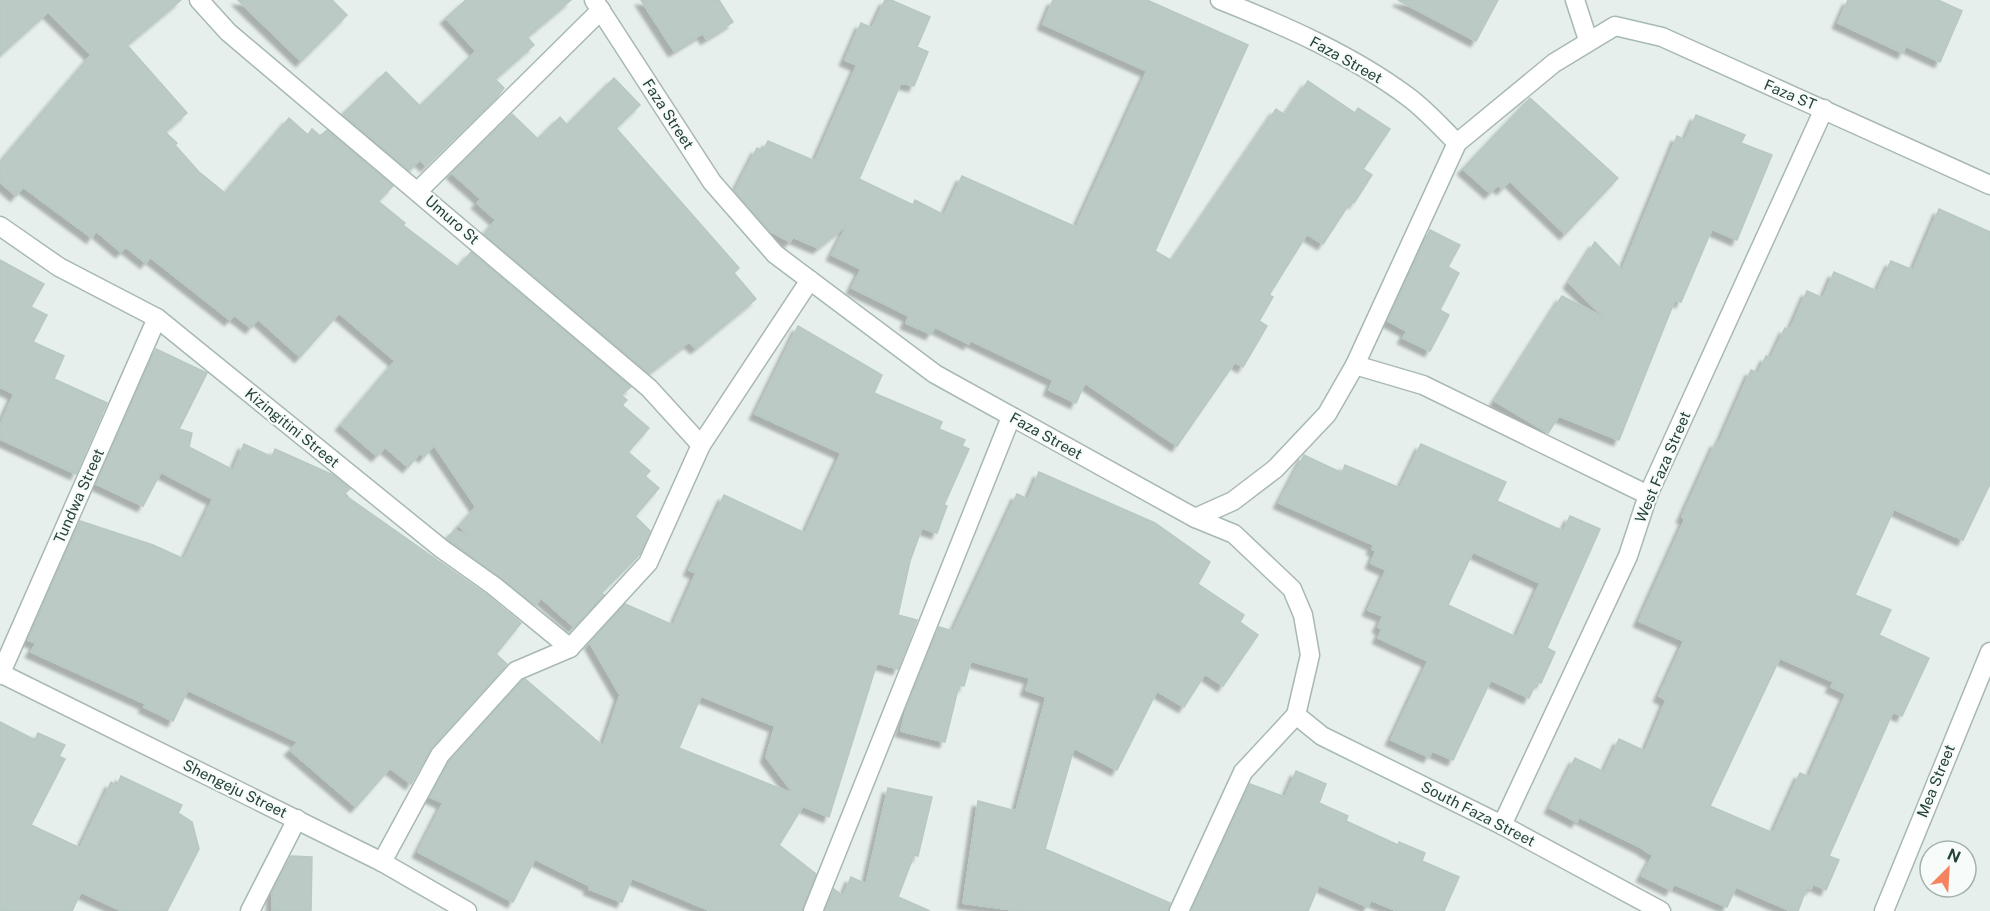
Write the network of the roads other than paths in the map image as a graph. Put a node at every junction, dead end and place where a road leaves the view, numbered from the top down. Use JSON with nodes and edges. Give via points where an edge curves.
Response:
{"nodes":[{"id":1,"x":199,"y":0,"type":"edge"},
{"id":2,"x":1220,"y":0,"type":"edge"},
{"id":3,"x":1575,"y":0,"type":"edge"},
{"id":4,"x":597,"y":5,"type":"edge"},
{"id":5,"x":1588,"y":40,"type":"junction"},
{"id":6,"x":1824,"y":109,"type":"junction"},
{"id":7,"x":1457,"y":143,"type":"junction"},
{"id":8,"x":1990,"y":185,"type":"edge"},
{"id":9,"x":418,"y":190,"type":"junction"},
{"id":10,"x":0,"y":226,"type":"edge"},
{"id":11,"x":810,"y":280,"type":"junction"},
{"id":12,"x":156,"y":318,"type":"junction"},
{"id":13,"x":1354,"y":365,"type":"junction"},
{"id":14,"x":1011,"y":417,"type":"junction"},
{"id":15,"x":701,"y":445,"type":"junction"},
{"id":16,"x":1648,"y":495,"type":"junction"},
{"id":17,"x":1195,"y":518,"type":"junction"},
{"id":18,"x":570,"y":648,"type":"junction"},
{"id":19,"x":1990,"y":652,"type":"edge"},
{"id":20,"x":0,"y":674,"type":"edge"},
{"id":21,"x":1296,"y":715,"type":"junction"},
{"id":22,"x":297,"y":819,"type":"junction"},
{"id":23,"x":1502,"y":825,"type":"junction"},
{"id":24,"x":382,"y":862,"type":"junction"},
{"id":25,"x":250,"y":911,"type":"edge"},
{"id":26,"x":467,"y":911,"type":"edge"},
{"id":27,"x":813,"y":911,"type":"edge"},
{"id":28,"x":1179,"y":911,"type":"edge"},
{"id":29,"x":1662,"y":911,"type":"edge"},
{"id":30,"x":1884,"y":911,"type":"edge"}],
"edges":[{"from":1,"to":9,"type":"street","name":"Umuro St","via":[[228,32]]},
{"from":2,"to":7,"type":"street","name":"Faza Street","via":[[1289,28],[1376,76],[1423,108]]},
{"from":3,"to":5,"type":"street"},
{"from":4,"to":9,"type":"street"},
{"from":4,"to":11,"type":"street","name":"Faza Street","via":[[712,182],[775,254]]},
{"from":5,"to":6,"type":"street","name":"Faza ST","via":[[1615,26],[1662,37]]},
{"from":5,"to":7,"type":"street","via":[[1517,91]]},
{"from":6,"to":8,"type":"street","name":"Faza ST"},
{"from":6,"to":16,"type":"street","name":"West Faza Street"},
{"from":7,"to":13,"type":"street"},
{"from":9,"to":15,"type":"street","name":"Umuro St","via":[[649,388]]},
{"from":10,"to":12,"type":"street","name":"Kizingitini Street","via":[[59,267]]},
{"from":11,"to":14,"type":"street","name":"Faza Street","via":[[935,374]]},
{"from":11,"to":15,"type":"street"},
{"from":12,"to":18,"type":"street","name":"Kizingitini Street"},
{"from":12,"to":20,"type":"street","name":"Tundwa Street"},
{"from":13,"to":16,"type":"street","via":[[1423,386]]},
{"from":13,"to":17,"type":"street","via":[[1327,414],[1275,469],[1233,501]]},
{"from":14,"to":17,"type":"street","name":"Faza Street"},
{"from":14,"to":27,"type":"street"},
{"from":15,"to":18,"type":"street","via":[[648,563]]},
{"from":16,"to":23,"type":"street","name":"West Faza Street","via":[[1628,556]]},
{"from":17,"to":21,"type":"street","name":"Faza Street","via":[[1234,534],[1292,589],[1304,615],[1310,655]]},
{"from":18,"to":24,"type":"street","via":[[516,671],[440,755]]},
{"from":19,"to":30,"type":"street","name":"Mea Street"},
{"from":20,"to":22,"type":"street","name":"Shengeju Street"},
{"from":21,"to":23,"type":"street","name":"South Faza Street","via":[[1322,736]]},
{"from":21,"to":28,"type":"street","via":[[1243,772]]},
{"from":22,"to":24,"type":"street","name":"Shengeju Street"},
{"from":22,"to":25,"type":"street"},
{"from":23,"to":29,"type":"street","name":"South Faza Street"},
{"from":24,"to":26,"type":"street","name":"Shengeju Street"}]}
